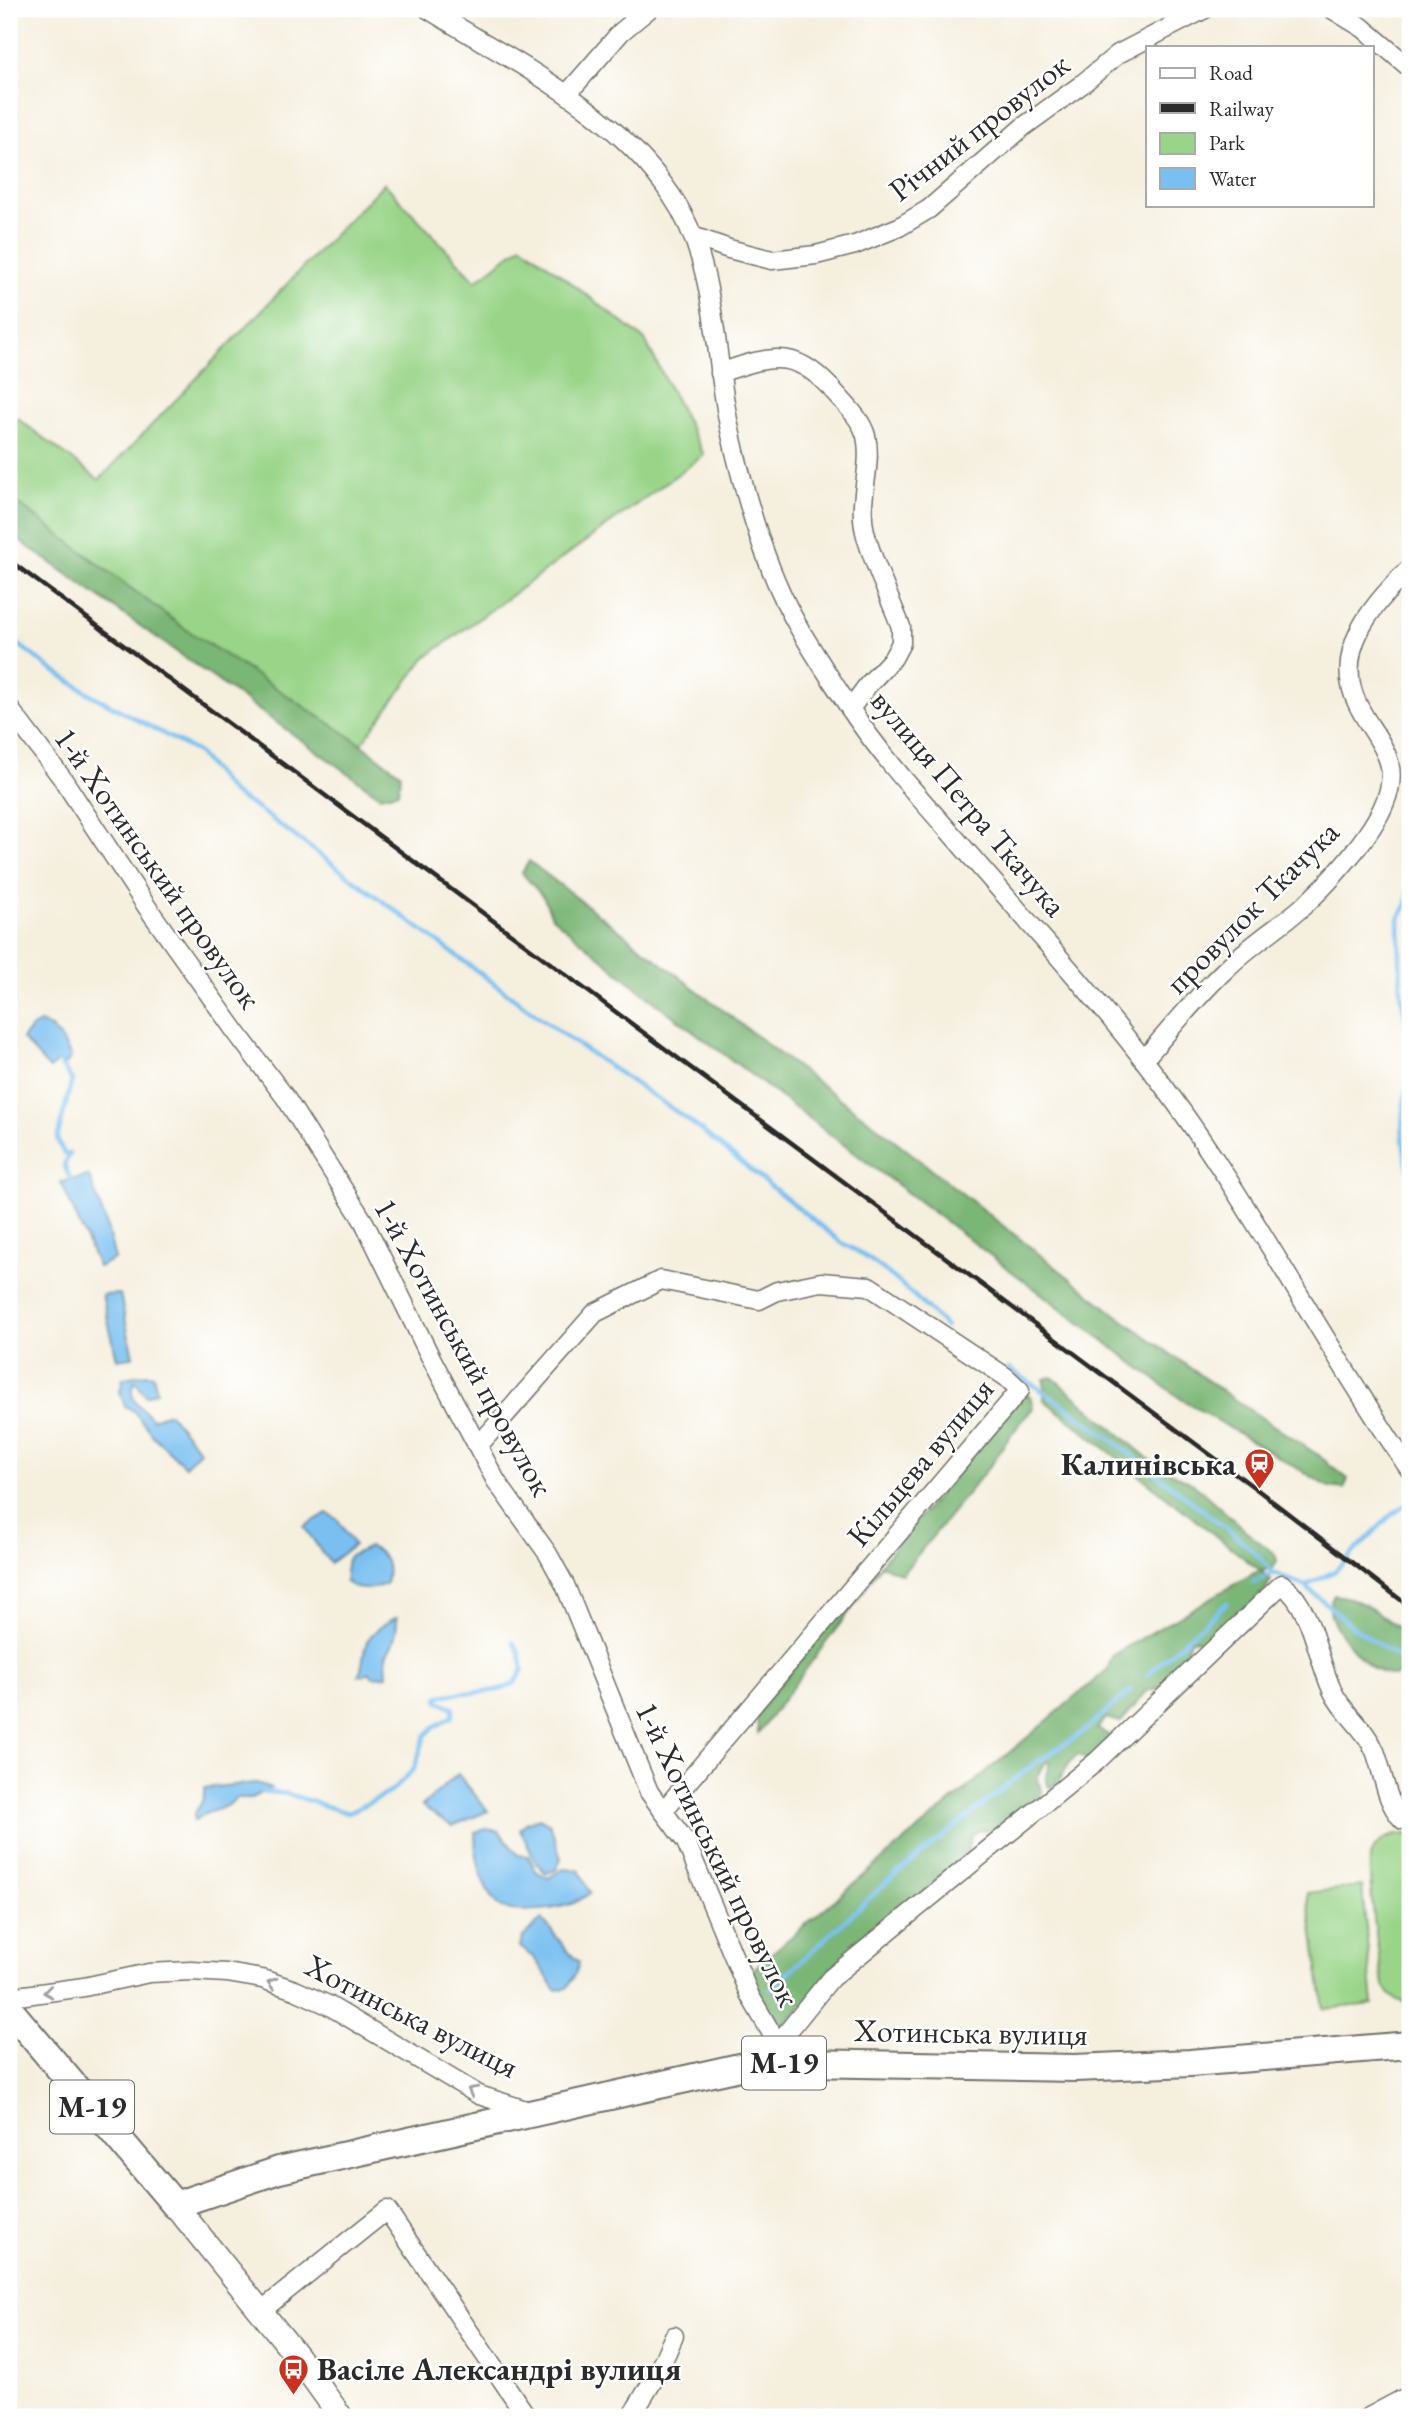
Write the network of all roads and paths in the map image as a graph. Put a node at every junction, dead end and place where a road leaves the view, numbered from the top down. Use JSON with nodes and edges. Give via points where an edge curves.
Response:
{"nodes":[{"id":1,"x":428,"y":9,"type":"edge"},
{"id":2,"x":649,"y":9,"type":"edge"},
{"id":3,"x":1205,"y":9,"type":"edge"},
{"id":4,"x":1343,"y":12,"type":"edge"},
{"id":5,"x":1410,"y":68,"type":"edge"},
{"id":6,"x":568,"y":93,"type":"junction"},
{"id":7,"x":695,"y":237,"type":"junction"},
{"id":8,"x":720,"y":373,"type":"junction"},
{"id":9,"x":1410,"y":568,"type":"edge"},
{"id":10,"x":9,"y":708,"type":"edge"},
{"id":11,"x":850,"y":709,"type":"junction"},
{"id":12,"x":1144,"y":1059,"type":"junction"},
{"id":13,"x":478,"y":1446,"type":"junction"},
{"id":14,"x":1410,"y":1470,"type":"edge"},
{"id":15,"x":663,"y":1811,"type":"junction"},
{"id":16,"x":1403,"y":1820,"type":"dead end"},
{"id":17,"x":9,"y":1995,"type":"edge"},
{"id":18,"x":9,"y":2009,"type":"edge"},
{"id":19,"x":1410,"y":2045,"type":"edge"},
{"id":20,"x":778,"y":2063,"type":"junction"},
{"id":21,"x":536,"y":2113,"type":"junction"},
{"id":22,"x":175,"y":2205,"type":"junction"},
{"id":23,"x":261,"y":2311,"type":"junction"},
{"id":24,"x":674,"y":2336,"type":"dead end"},
{"id":25,"x":1410,"y":2395,"type":"edge"},
{"id":26,"x":341,"y":2417,"type":"edge"},
{"id":27,"x":527,"y":2417,"type":"edge"},
{"id":28,"x":631,"y":2417,"type":"edge"},
{"id":29,"x":1369,"y":2417,"type":"edge"}],
"edges":[{"from":1,"to":6,"type":"street","name":"вулиця Петра Ткачука"},
{"from":2,"to":6,"type":"street","via":[[621,32]]},
{"from":3,"to":7,"type":"street","name":"Річний провулок","via":[[1118,54],[900,228],[816,255],[772,260]]},
{"from":4,"to":5,"type":"street"},
{"from":6,"to":7,"type":"street","name":"вулиця Петра Ткачука","via":[[624,139],[671,193]]},
{"from":7,"to":8,"type":"street","name":"вулиця Петра Ткачука"},
{"from":8,"to":11,"type":"street","name":"вулиця Петра Ткачука","via":[[757,531],[793,617]]},
{"from":8,"to":11,"type":"street","via":[[754,361],[782,359],[806,365],[855,415],[866,435],[865,531],[901,627],[901,643]]},
{"from":9,"to":12,"type":"street","name":"провулок Ткачука","via":[[1361,626],[1348,662],[1358,706],[1388,756],[1392,773],[1378,819],[1303,907],[1226,968]]},
{"from":10,"to":13,"type":"street","name":"1-й Хотинський провулок","via":[[299,1119],[364,1222]]},
{"from":11,"to":12,"type":"street","name":"вулиця Петра Ткачука","via":[[896,771]]},
{"from":12,"to":14,"type":"street","name":"вулиця Петра Ткачука","via":[[1218,1163]]},
{"from":13,"to":15,"type":"street","name":"1-й Хотинський провулок","via":[[565,1585],[649,1792]]},
{"from":13,"to":15,"type":"street","name":"Кільцева вулиця","via":[[595,1313],[661,1280],[759,1300],[777,1291],[821,1282],[869,1286],[1020,1390]]},
{"from":15,"to":20,"type":"street","name":"1-й Хотинський провулок","via":[[686,1842],[750,1997],[772,2034]]},
{"from":16,"to":20,"type":"street","via":[[1394,1810],[1364,1731],[1332,1690],[1301,1607],[1282,1584],[1097,1761],[831,1978],[785,2035]]},
{"from":21,"to":17,"type":"street","name":"Хотинська вулиця","one_way":true,"via":[[479,2095],[328,2005],[262,1979],[227,1973],[163,1972]]},
{"from":18,"to":22,"type":"highway","number":"М-19"},
{"from":19,"to":20,"type":"highway","name":"Хотинська вулиця","number":"М-19","via":[[1075,2068]]},
{"from":20,"to":21,"type":"highway","name":"Хотинська вулиця","number":"М-19","via":[[744,2066]]},
{"from":21,"to":22,"type":"highway","name":"Хотинська вулиця","number":"М-19","via":[[279,2170]]},
{"from":22,"to":23,"type":"main road"},
{"from":23,"to":26,"type":"main road"},
{"from":23,"to":27,"type":"street","via":[[387,2210]]},
{"from":24,"to":28,"type":"street"},
{"from":25,"to":29,"type":"street"}]}
